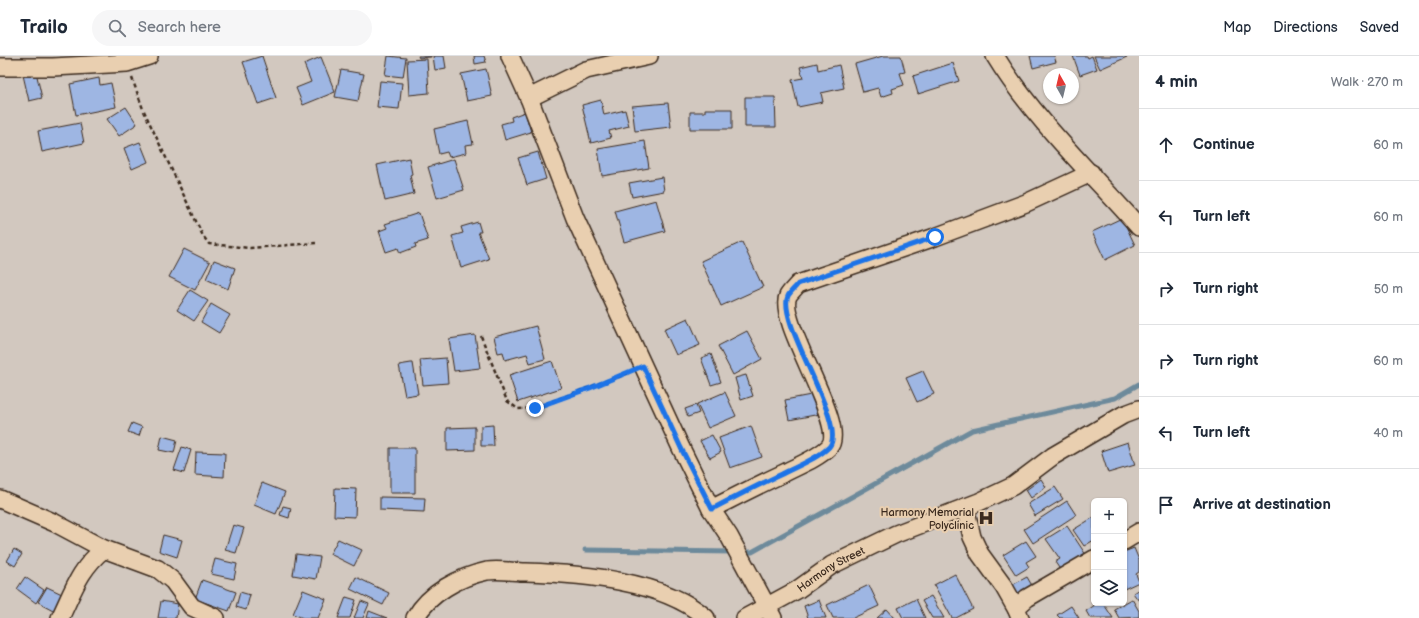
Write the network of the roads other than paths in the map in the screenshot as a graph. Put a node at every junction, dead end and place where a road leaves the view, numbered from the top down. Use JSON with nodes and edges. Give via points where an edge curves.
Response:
{"nodes":[{"id":1,"x":149,"y":56,"type":"edge"},
{"id":2,"x":510,"y":56,"type":"edge"},
{"id":3,"x":649,"y":56,"type":"edge"},
{"id":4,"x":995,"y":56,"type":"edge"},
{"id":5,"x":0,"y":67,"type":"edge"},
{"id":6,"x":529,"y":98,"type":"junction"},
{"id":7,"x":1091,"y":174,"type":"junction"},
{"id":8,"x":1139,"y":227,"type":"edge"},
{"id":9,"x":1139,"y":409,"type":"edge"},
{"id":10,"x":0,"y":500,"type":"edge"},
{"id":11,"x":965,"y":507,"type":"junction"},
{"id":12,"x":712,"y":509,"type":"junction"},
{"id":13,"x":1139,"y":532,"type":"edge"},
{"id":14,"x":1127,"y":539,"type":"edge"},
{"id":15,"x":104,"y":549,"type":"junction"},
{"id":16,"x":1091,"y":561,"type":"edge"},
{"id":17,"x":770,"y":612,"type":"edge"},
{"id":18,"x":1019,"y":614,"type":"edge"},
{"id":19,"x":60,"y":618,"type":"edge"},
{"id":20,"x":216,"y":618,"type":"edge"},
{"id":21,"x":415,"y":618,"type":"edge"},
{"id":22,"x":706,"y":618,"type":"edge"},
{"id":23,"x":745,"y":618,"type":"edge"}],
"edges":[{"from":1,"to":5,"type":"street","via":[[127,63]]},
{"from":2,"to":6,"type":"street"},
{"from":3,"to":6,"type":"street","via":[[586,70]]},
{"from":4,"to":7,"type":"street","via":[[1012,83]]},
{"from":6,"to":12,"type":"street","via":[[575,218],[681,448]]},
{"from":7,"to":8,"type":"street"},
{"from":7,"to":12,"type":"street","via":[[1019,206],[798,284],[788,297],[787,312],[819,391],[833,431],[833,440],[828,448],[809,460]]},
{"from":9,"to":11,"type":"street","name":"Harmony Street","via":[[1123,415],[1053,456],[1013,486]]},
{"from":10,"to":15,"type":"street"},
{"from":11,"to":17,"type":"street","name":"Harmony Street","via":[[896,534],[832,565]]},
{"from":11,"to":18,"type":"street","via":[[972,537],[980,554],[1001,581]]},
{"from":12,"to":17,"type":"street"},
{"from":13,"to":14,"type":"street"},
{"from":15,"to":19,"type":"street","via":[[91,559],[83,570]]},
{"from":15,"to":20,"type":"street","via":[[158,569],[173,581],[192,607]]},
{"from":16,"to":18,"type":"street","via":[[1027,598],[1019,605]]},
{"from":17,"to":23,"type":"street","name":"Harmony Street"},
{"from":21,"to":22,"type":"street","via":[[422,606],[450,584],[488,571],[576,575],[652,588],[674,596]]}]}
